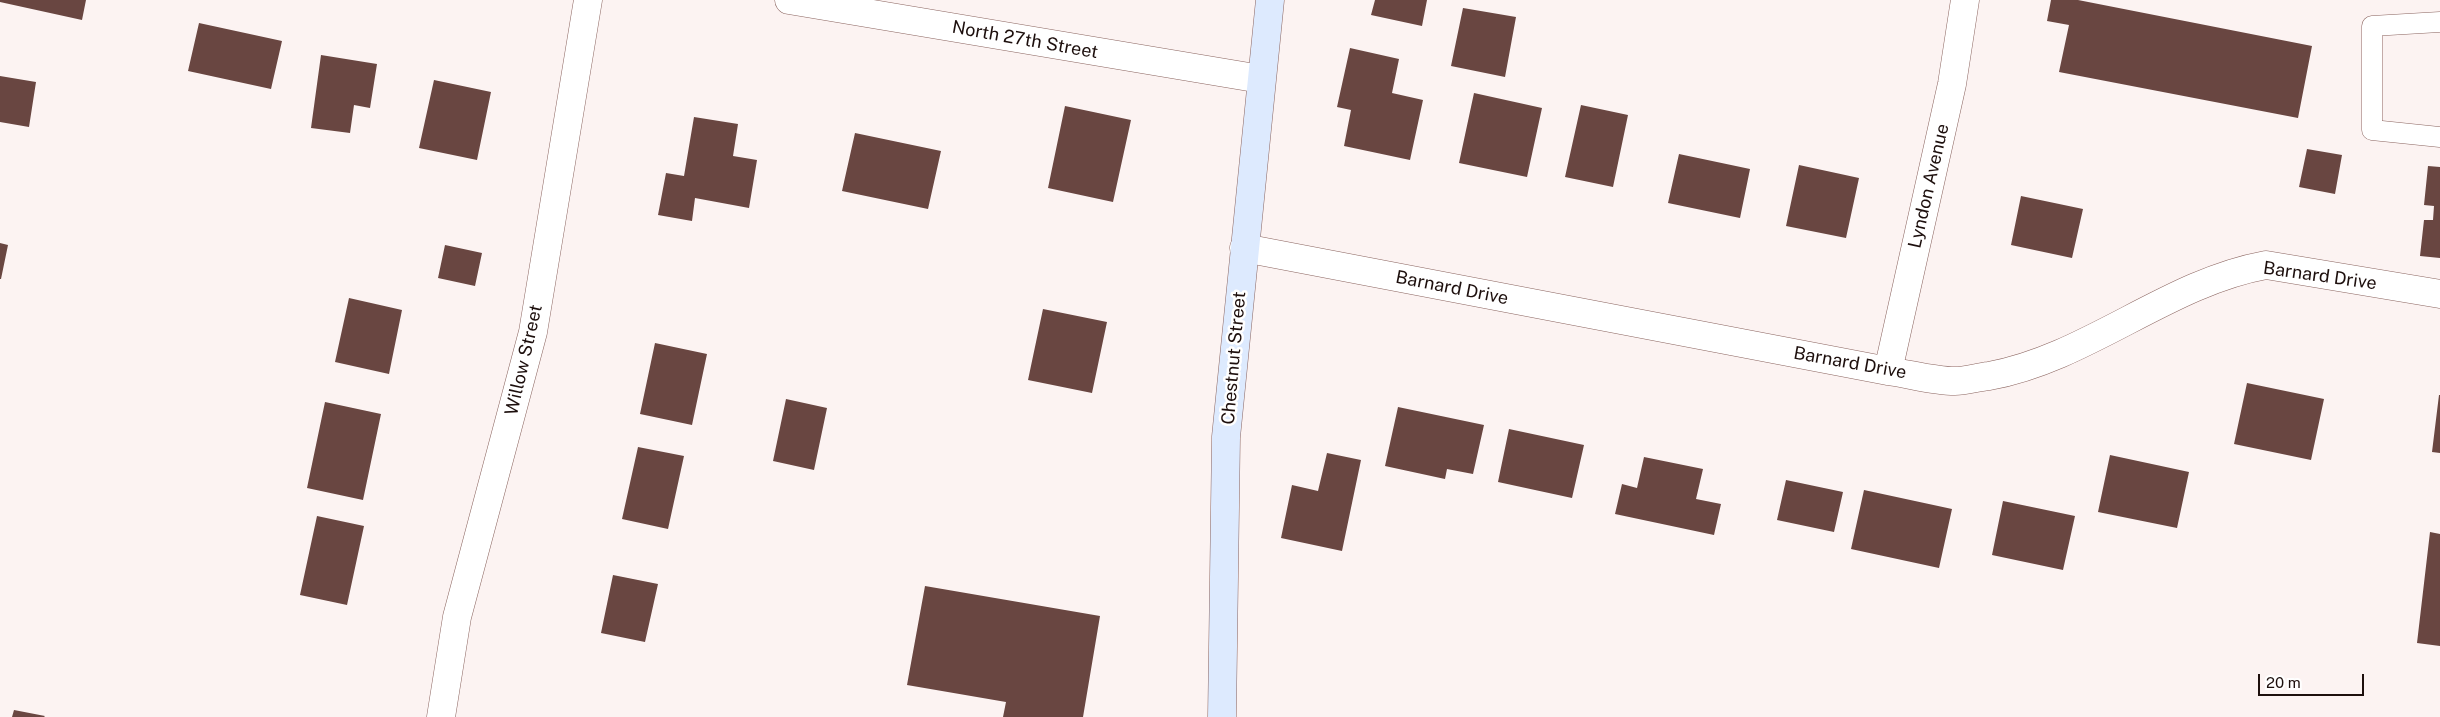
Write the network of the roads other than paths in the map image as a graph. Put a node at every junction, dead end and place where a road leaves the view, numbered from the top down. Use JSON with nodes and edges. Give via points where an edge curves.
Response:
{"nodes":[{"id":1,"x":588,"y":0,"type":"edge"},
{"id":2,"x":789,"y":0,"type":"edge"},
{"id":3,"x":1270,"y":0,"type":"edge"},
{"id":4,"x":1965,"y":0,"type":"edge"},
{"id":5,"x":2440,"y":22,"type":"edge"},
{"id":6,"x":1261,"y":79,"type":"junction"},
{"id":7,"x":2440,"y":137,"type":"edge"},
{"id":8,"x":1244,"y":248,"type":"junction"},
{"id":9,"x":2440,"y":294,"type":"edge"},
{"id":10,"x":1888,"y":371,"type":"junction"},
{"id":11,"x":441,"y":717,"type":"edge"},
{"id":12,"x":1222,"y":717,"type":"edge"}],
"edges":[{"from":1,"to":11,"type":"street","name":"Willow Street","via":[[533,332],[457,617]]},
{"from":2,"to":6,"type":"street","name":"North 27th Street"},
{"from":3,"to":6,"type":"street","name":"Chestnut Street"},
{"from":4,"to":10,"type":"street","name":"Lyndon Avenue","via":[[1952,84]]},
{"from":5,"to":7,"type":"lane","via":[[2372,26],[2372,130]]},
{"from":6,"to":8,"type":"street","name":"Chestnut Street"},
{"from":8,"to":10,"type":"street","name":"Barnard Drive"},
{"from":8,"to":12,"type":"street","name":"Chestnut Street","via":[[1226,437]]},
{"from":9,"to":10,"type":"street","name":"Barnard Drive","via":[[2266,265],[2240,270],[2190,290],[2069,350],[2014,371],[1956,381]]}]}
